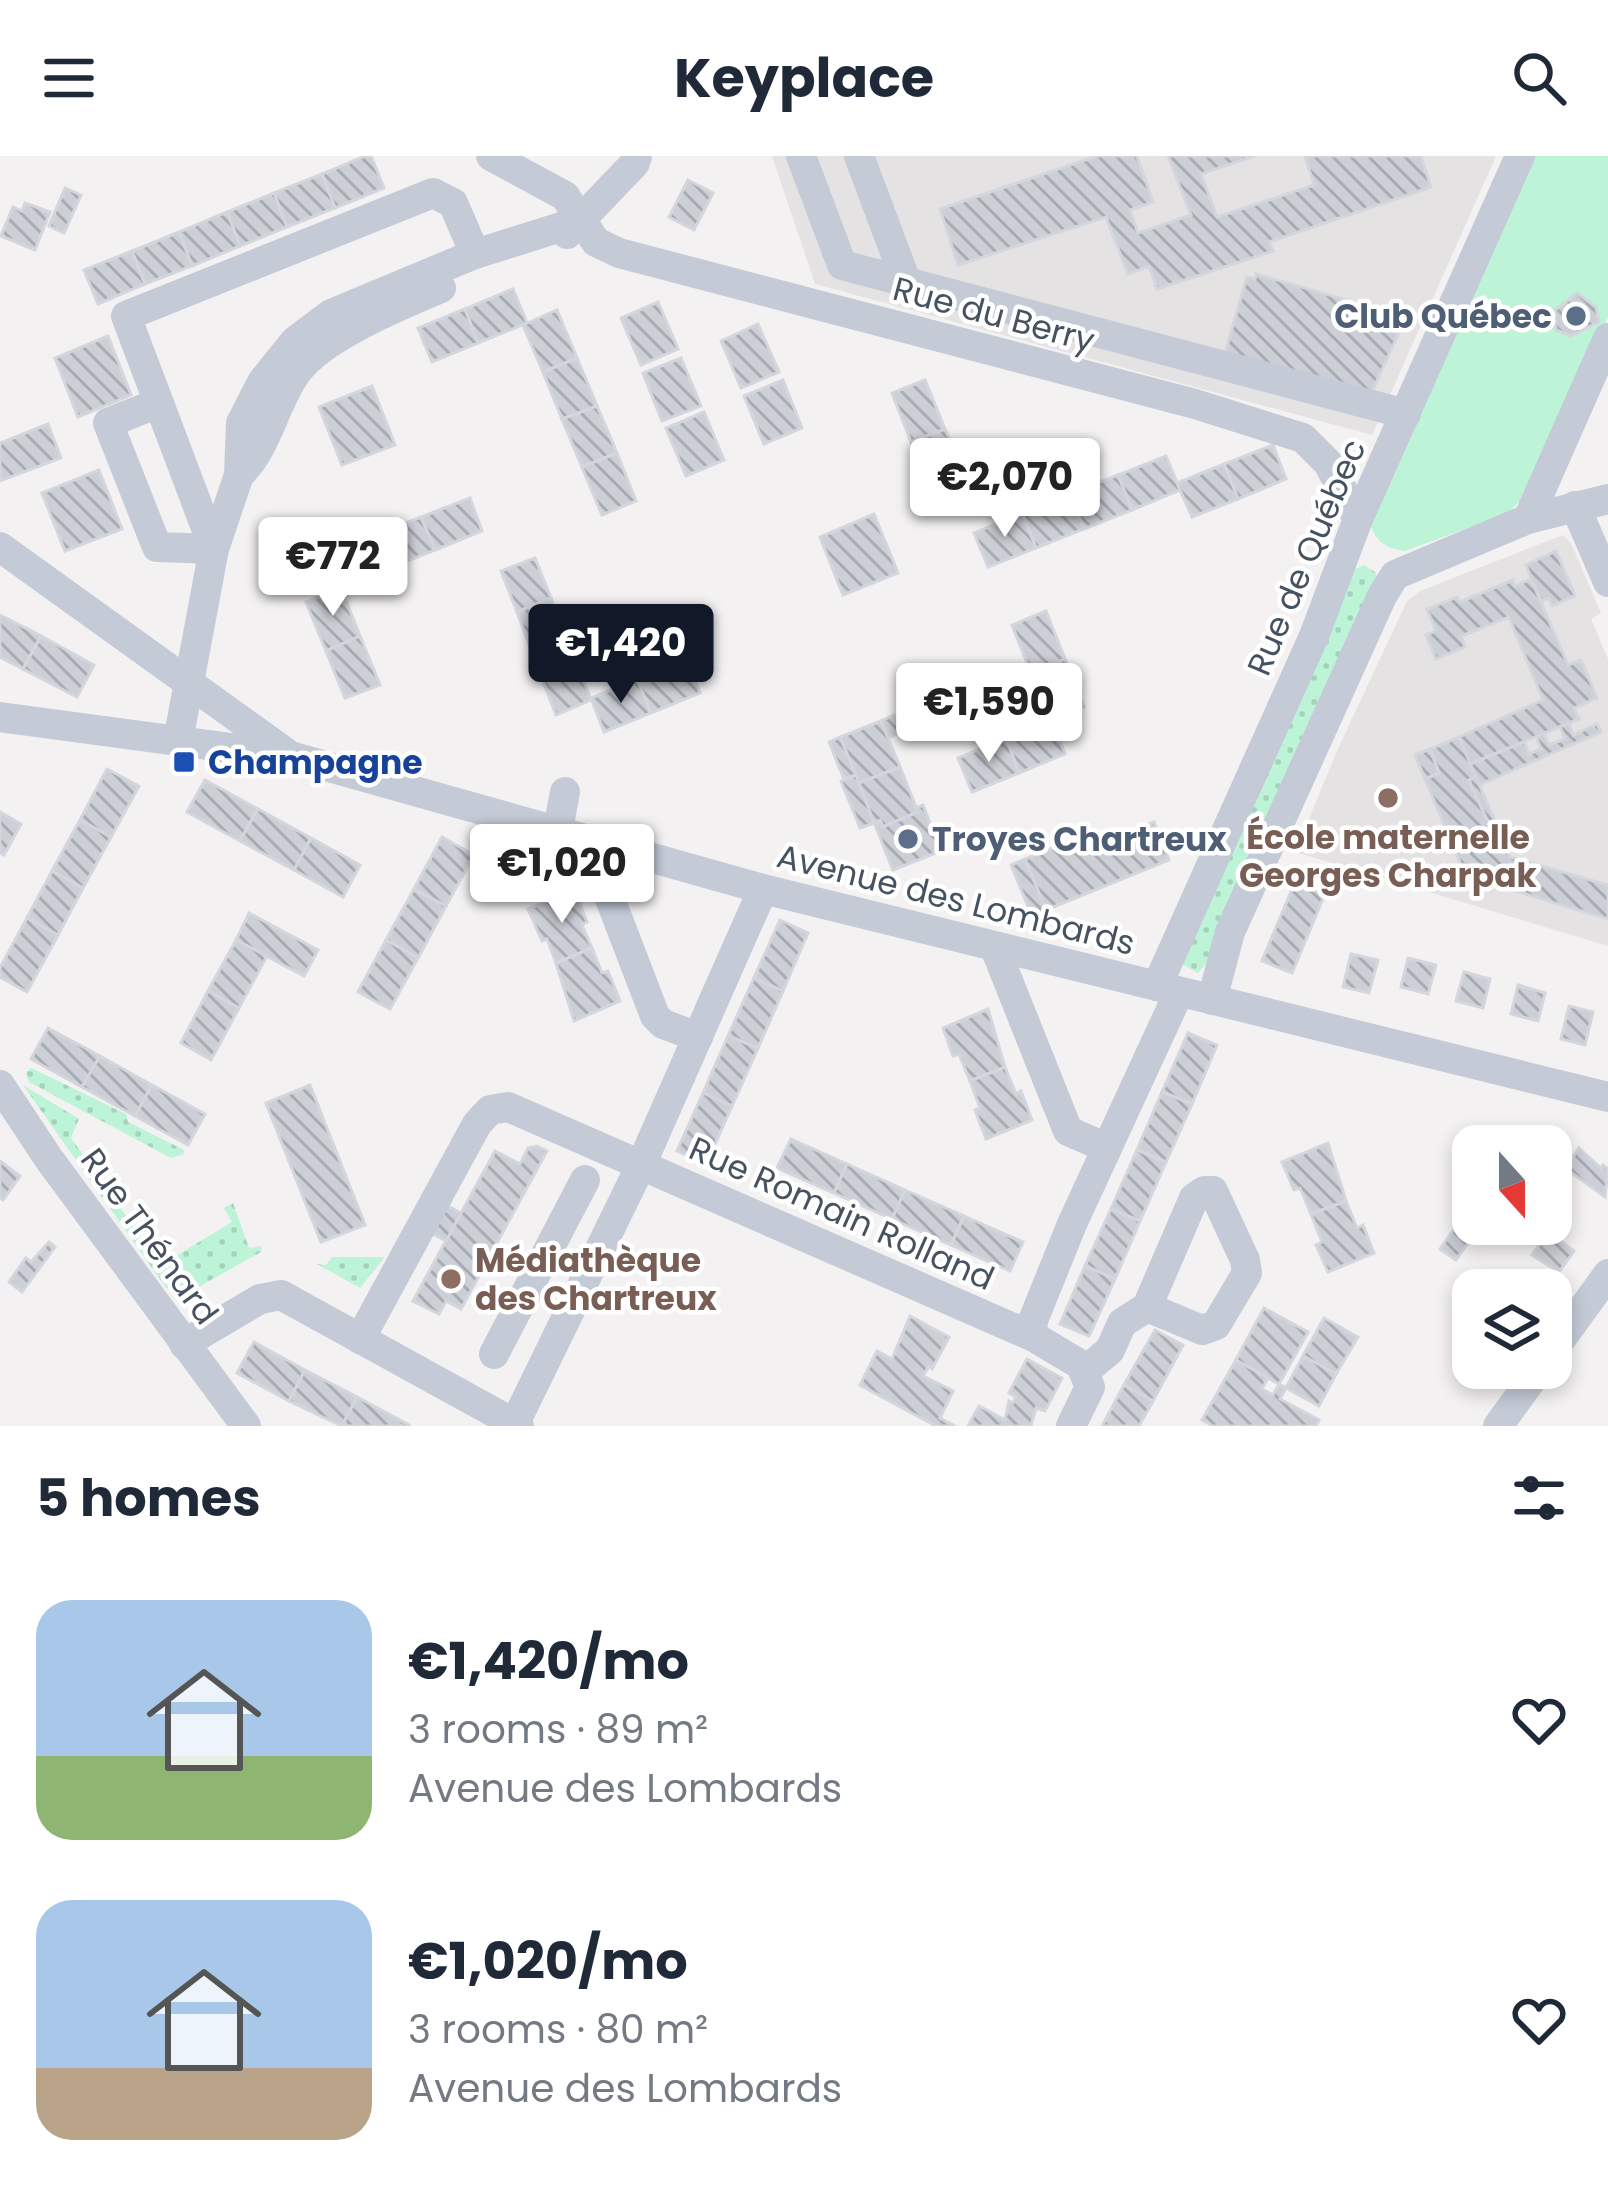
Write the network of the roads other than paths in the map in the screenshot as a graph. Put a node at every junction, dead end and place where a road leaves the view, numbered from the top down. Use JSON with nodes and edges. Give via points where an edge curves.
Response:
{"nodes":[{"id":1,"x":491,"y":156,"type":"edge"},
{"id":2,"x":637,"y":156,"type":"edge"},
{"id":3,"x":801,"y":156,"type":"edge"},
{"id":4,"x":859,"y":156,"type":"edge"},
{"id":5,"x":1520,"y":156,"type":"edge"},
{"id":6,"x":580,"y":221,"type":"junction"},
{"id":7,"x":476,"y":254,"type":"junction"},
{"id":8,"x":907,"y":284,"type":"junction"},
{"id":9,"x":1608,"y":338,"type":"edge"},
{"id":10,"x":158,"y":403,"type":"junction"},
{"id":11,"x":1406,"y":414,"type":"junction"},
{"id":12,"x":238,"y":475,"type":"junction"},
{"id":13,"x":1608,"y":500,"type":"edge"},
{"id":14,"x":1575,"y":506,"type":"junction"},
{"id":15,"x":1528,"y":519,"type":"junction"},
{"id":16,"x":1354,"y":531,"type":"junction"},
{"id":17,"x":0,"y":547,"type":"edge"},
{"id":18,"x":214,"y":549,"type":"junction"},
{"id":19,"x":1395,"y":574,"type":"junction"},
{"id":20,"x":1608,"y":582,"type":"edge"},
{"id":21,"x":189,"y":683,"type":"junction"},
{"id":22,"x":0,"y":717,"type":"edge"},
{"id":23,"x":178,"y":741,"type":"junction"},
{"id":24,"x":290,"y":756,"type":"junction"},
{"id":25,"x":566,"y":792,"type":"dead end"},
{"id":26,"x":573,"y":834,"type":"junction"},
{"id":27,"x":763,"y":889,"type":"junction"},
{"id":28,"x":995,"y":948,"type":"junction"},
{"id":29,"x":1168,"y":989,"type":"junction"},
{"id":30,"x":1212,"y":1000,"type":"junction"},
{"id":31,"x":698,"y":1037,"type":"junction"},
{"id":32,"x":0,"y":1085,"type":"edge"},
{"id":33,"x":1608,"y":1097,"type":"edge"},
{"id":34,"x":1107,"y":1148,"type":"junction"},
{"id":35,"x":642,"y":1163,"type":"junction"},
{"id":36,"x":585,"y":1180,"type":"dead end"},
{"id":37,"x":546,"y":1228,"type":"junction"},
{"id":38,"x":595,"y":1256,"type":"junction"},
{"id":39,"x":1608,"y":1274,"type":"edge"},
{"id":40,"x":1147,"y":1307,"type":"dead end"},
{"id":41,"x":1572,"y":1323,"type":"edge"},
{"id":42,"x":1034,"y":1337,"type":"junction"},
{"id":43,"x":360,"y":1339,"type":"junction"},
{"id":44,"x":184,"y":1344,"type":"junction"},
{"id":45,"x":494,"y":1354,"type":"dead end"},
{"id":46,"x":1084,"y":1372,"type":"junction"},
{"id":47,"x":1525,"y":1389,"type":"edge"},
{"id":48,"x":517,"y":1425,"type":"edge"},
{"id":49,"x":246,"y":1426,"type":"edge"},
{"id":50,"x":1071,"y":1426,"type":"edge"},
{"id":51,"x":1498,"y":1426,"type":"edge"}],
"edges":[{"from":1,"to":6,"type":"street","name":"Rue du Berry","via":[[565,196]]},
{"from":2,"to":6,"type":"street"},
{"from":3,"to":8,"type":"street","via":[[842,266]]},
{"from":4,"to":8,"type":"street"},
{"from":5,"to":11,"type":"street","name":"Rue de Québec"},
{"from":6,"to":7,"type":"street"},
{"from":6,"to":12,"type":"street","via":[[560,241],[404,304],[315,356],[299,368],[253,461]]},
{"from":6,"to":16,"type":"street","name":"Rue du Berry","via":[[596,242],[620,253],[1303,438],[1328,463]]},
{"from":7,"to":10,"type":"street","via":[[453,203],[433,193],[126,316]]},
{"from":7,"to":12,"type":"street","via":[[331,314],[295,340],[241,424]]},
{"from":8,"to":11,"type":"street"},
{"from":9,"to":15,"type":"street"},
{"from":10,"to":18,"type":"street"},
{"from":10,"to":18,"type":"street","via":[[108,423],[157,547]]},
{"from":11,"to":16,"type":"street","name":"Rue de Québec"},
{"from":12,"to":18,"type":"street"},
{"from":13,"to":14,"type":"street"},
{"from":14,"to":15,"type":"street"},
{"from":14,"to":20,"type":"street"},
{"from":15,"to":19,"type":"street"},
{"from":16,"to":19,"type":"street"},
{"from":16,"to":29,"type":"street","name":"Rue de Québec"},
{"from":17,"to":21,"type":"street","name":"Avenue des Lombards"},
{"from":18,"to":21,"type":"street"},
{"from":19,"to":30,"type":"street","via":[[1325,746],[1230,932]]},
{"from":21,"to":23,"type":"street"},
{"from":21,"to":24,"type":"street","name":"Avenue des Lombards"},
{"from":22,"to":23,"type":"street","name":"Avenue des Lombards"},
{"from":23,"to":24,"type":"street","name":"Avenue des Lombards"},
{"from":24,"to":26,"type":"street","name":"Avenue des Lombards"},
{"from":25,"to":26,"type":"street"},
{"from":26,"to":27,"type":"street","name":"Avenue des Lombards"},
{"from":26,"to":31,"type":"street","via":[[655,1016]]},
{"from":27,"to":28,"type":"street","name":"Avenue des Lombards"},
{"from":27,"to":31,"type":"street"},
{"from":28,"to":29,"type":"street","name":"Avenue des Lombards"},
{"from":28,"to":34,"type":"street","via":[[1068,1131]]},
{"from":29,"to":30,"type":"street","name":"Avenue des Lombards"},
{"from":29,"to":34,"type":"street","name":"Rue de Québec"},
{"from":30,"to":33,"type":"street","name":"Avenue des Lombards"},
{"from":31,"to":35,"type":"street"},
{"from":32,"to":44,"type":"street","name":"Rue Thénard"},
{"from":34,"to":42,"type":"street","name":"Rue de Québec","via":[[1032,1323]]},
{"from":35,"to":38,"type":"street","name":"Rue Romain Rolland"},
{"from":35,"to":42,"type":"street","name":"Rue Romain Rolland"},
{"from":35,"to":43,"type":"street","via":[[508,1107],[490,1111]]},
{"from":36,"to":37,"type":"street"},
{"from":37,"to":38,"type":"street"},
{"from":37,"to":45,"type":"street"},
{"from":38,"to":48,"type":"street","name":"Rue Romain Rolland"},
{"from":39,"to":41,"type":"street"},
{"from":40,"to":46,"type":"street","via":[[1122,1323],[1110,1350]]},
{"from":42,"to":46,"type":"street","name":"Rue Romain Rolland"},
{"from":43,"to":44,"type":"street","via":[[281,1295]]},
{"from":43,"to":48,"type":"street"},
{"from":44,"to":49,"type":"street","name":"Rue Thénard"},
{"from":46,"to":50,"type":"street","via":[[1090,1387]]},
{"from":47,"to":51,"type":"street"}]}
